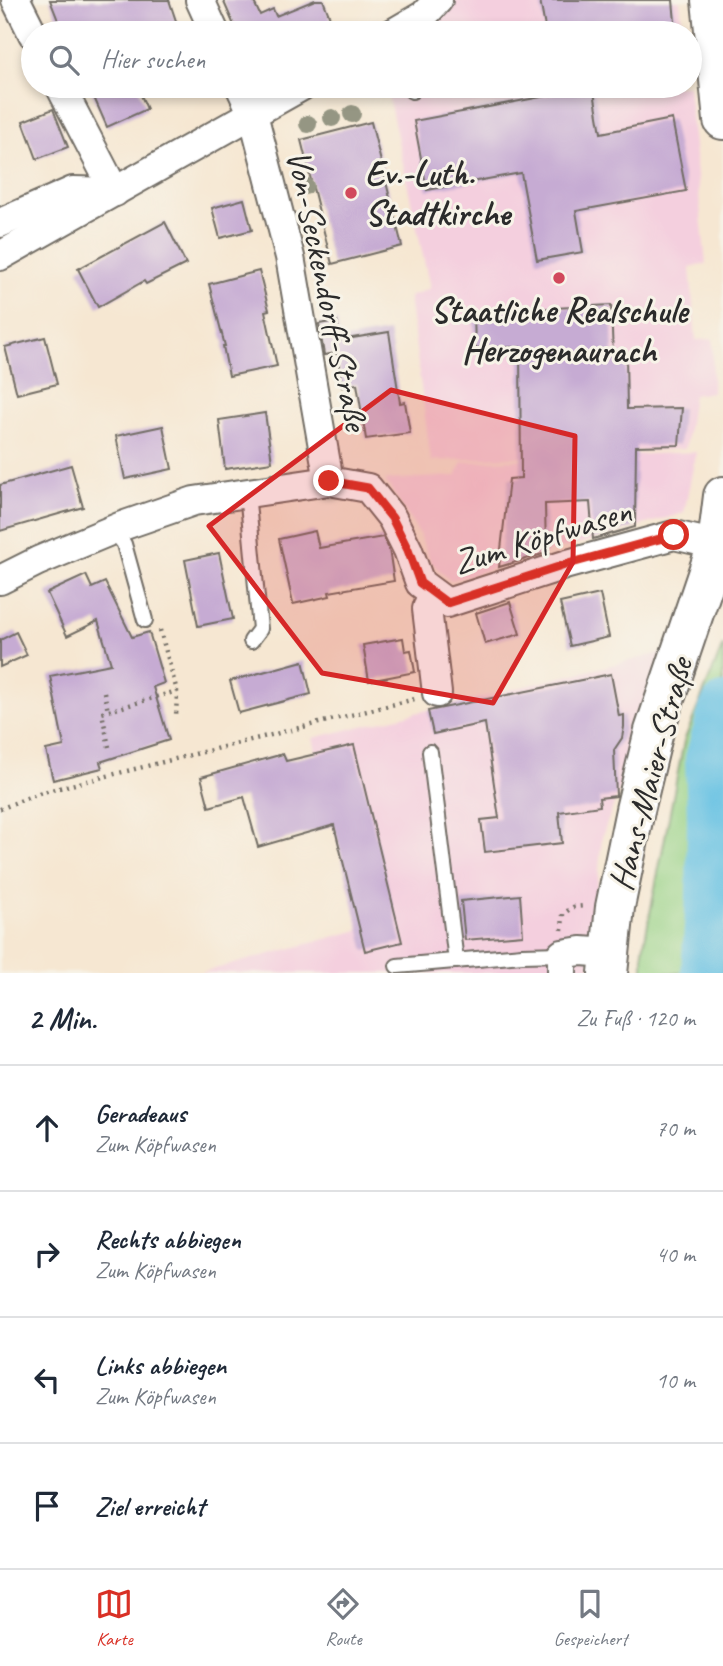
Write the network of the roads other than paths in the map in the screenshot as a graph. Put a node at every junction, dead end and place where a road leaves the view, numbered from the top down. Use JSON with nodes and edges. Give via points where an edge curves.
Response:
{"nodes":[{"id":1,"x":16,"y":0,"type":"edge"},
{"id":2,"x":200,"y":0,"type":"edge"},
{"id":3,"x":438,"y":0,"type":"edge"},
{"id":4,"x":711,"y":0,"type":"edge"},
{"id":5,"x":26,"y":21,"type":"edge"},
{"id":6,"x":210,"y":21,"type":"edge"},
{"id":7,"x":414,"y":21,"type":"edge"},
{"id":8,"x":720,"y":50,"type":"edge"},
{"id":9,"x":66,"y":98,"type":"edge"},
{"id":10,"x":246,"y":98,"type":"edge"},
{"id":11,"x":281,"y":98,"type":"edge"},
{"id":12,"x":253,"y":114,"type":"junction"},
{"id":13,"x":723,"y":120,"type":"edge"},
{"id":14,"x":114,"y":192,"type":"junction"},
{"id":15,"x":0,"y":223,"type":"edge"},
{"id":16,"x":0,"y":256,"type":"edge"},
{"id":17,"x":329,"y":481,"type":"junction"},
{"id":18,"x":247,"y":492,"type":"junction"},
{"id":19,"x":723,"y":496,"type":"edge"},
{"id":20,"x":113,"y":530,"type":"junction"},
{"id":21,"x":717,"y":545,"type":"junction"},
{"id":22,"x":0,"y":580,"type":"edge"},
{"id":23,"x":432,"y":594,"type":"junction"},
{"id":24,"x":145,"y":620,"type":"road end"},
{"id":25,"x":251,"y":641,"type":"dead end"},
{"id":26,"x":437,"y":693,"type":"road end"},
{"id":27,"x":430,"y":752,"type":"dead end"},
{"id":28,"x":562,"y":955,"type":"edge"},
{"id":29,"x":456,"y":961,"type":"junction"},
{"id":30,"x":609,"y":963,"type":"edge"},
{"id":31,"x":397,"y":966,"type":"dead end"}],
"edges":[{"from":1,"to":5,"type":"street"},
{"from":2,"to":6,"type":"street"},
{"from":3,"to":7,"type":"street"},
{"from":4,"to":8,"type":"street"},
{"from":8,"to":13,"type":"street"},
{"from":9,"to":14,"type":"street"},
{"from":10,"to":12,"type":"street","name":"Von-Seckendorff-Straße"},
{"from":11,"to":12,"type":"street"},
{"from":12,"to":14,"type":"street"},
{"from":12,"to":17,"type":"street","name":"Von-Seckendorff-Straße","via":[[290,257]]},
{"from":14,"to":15,"type":"street","via":[[73,191]]},
{"from":14,"to":16,"type":"street"},
{"from":17,"to":18,"type":"street","name":"Zum Köpfwasen"},
{"from":17,"to":23,"type":"street","name":"Zum Köpfwasen","via":[[368,488],[392,518],[420,583]]},
{"from":18,"to":20,"type":"street","name":"Zum Köpfwasen","via":[[194,502]]},
{"from":18,"to":25,"type":"lane","via":[[260,629]]},
{"from":19,"to":21,"type":"street","name":"Hans-Maier-Straße"},
{"from":20,"to":22,"type":"street","name":"Zum Köpfwasen"},
{"from":20,"to":24,"type":"lane","via":[[124,544]]},
{"from":21,"to":23,"type":"street","name":"Zum Köpfwasen","via":[[674,535],[447,603]]},
{"from":21,"to":30,"type":"street","name":"Hans-Maier-Straße","via":[[654,731],[615,907]]},
{"from":23,"to":26,"type":"street","name":"Zum Köpfwasen","via":[[427,609]]},
{"from":27,"to":29,"type":"lane"},
{"from":28,"to":29,"type":"lane"},
{"from":28,"to":30,"type":"street","via":[[581,951]]},
{"from":29,"to":31,"type":"lane"}]}
